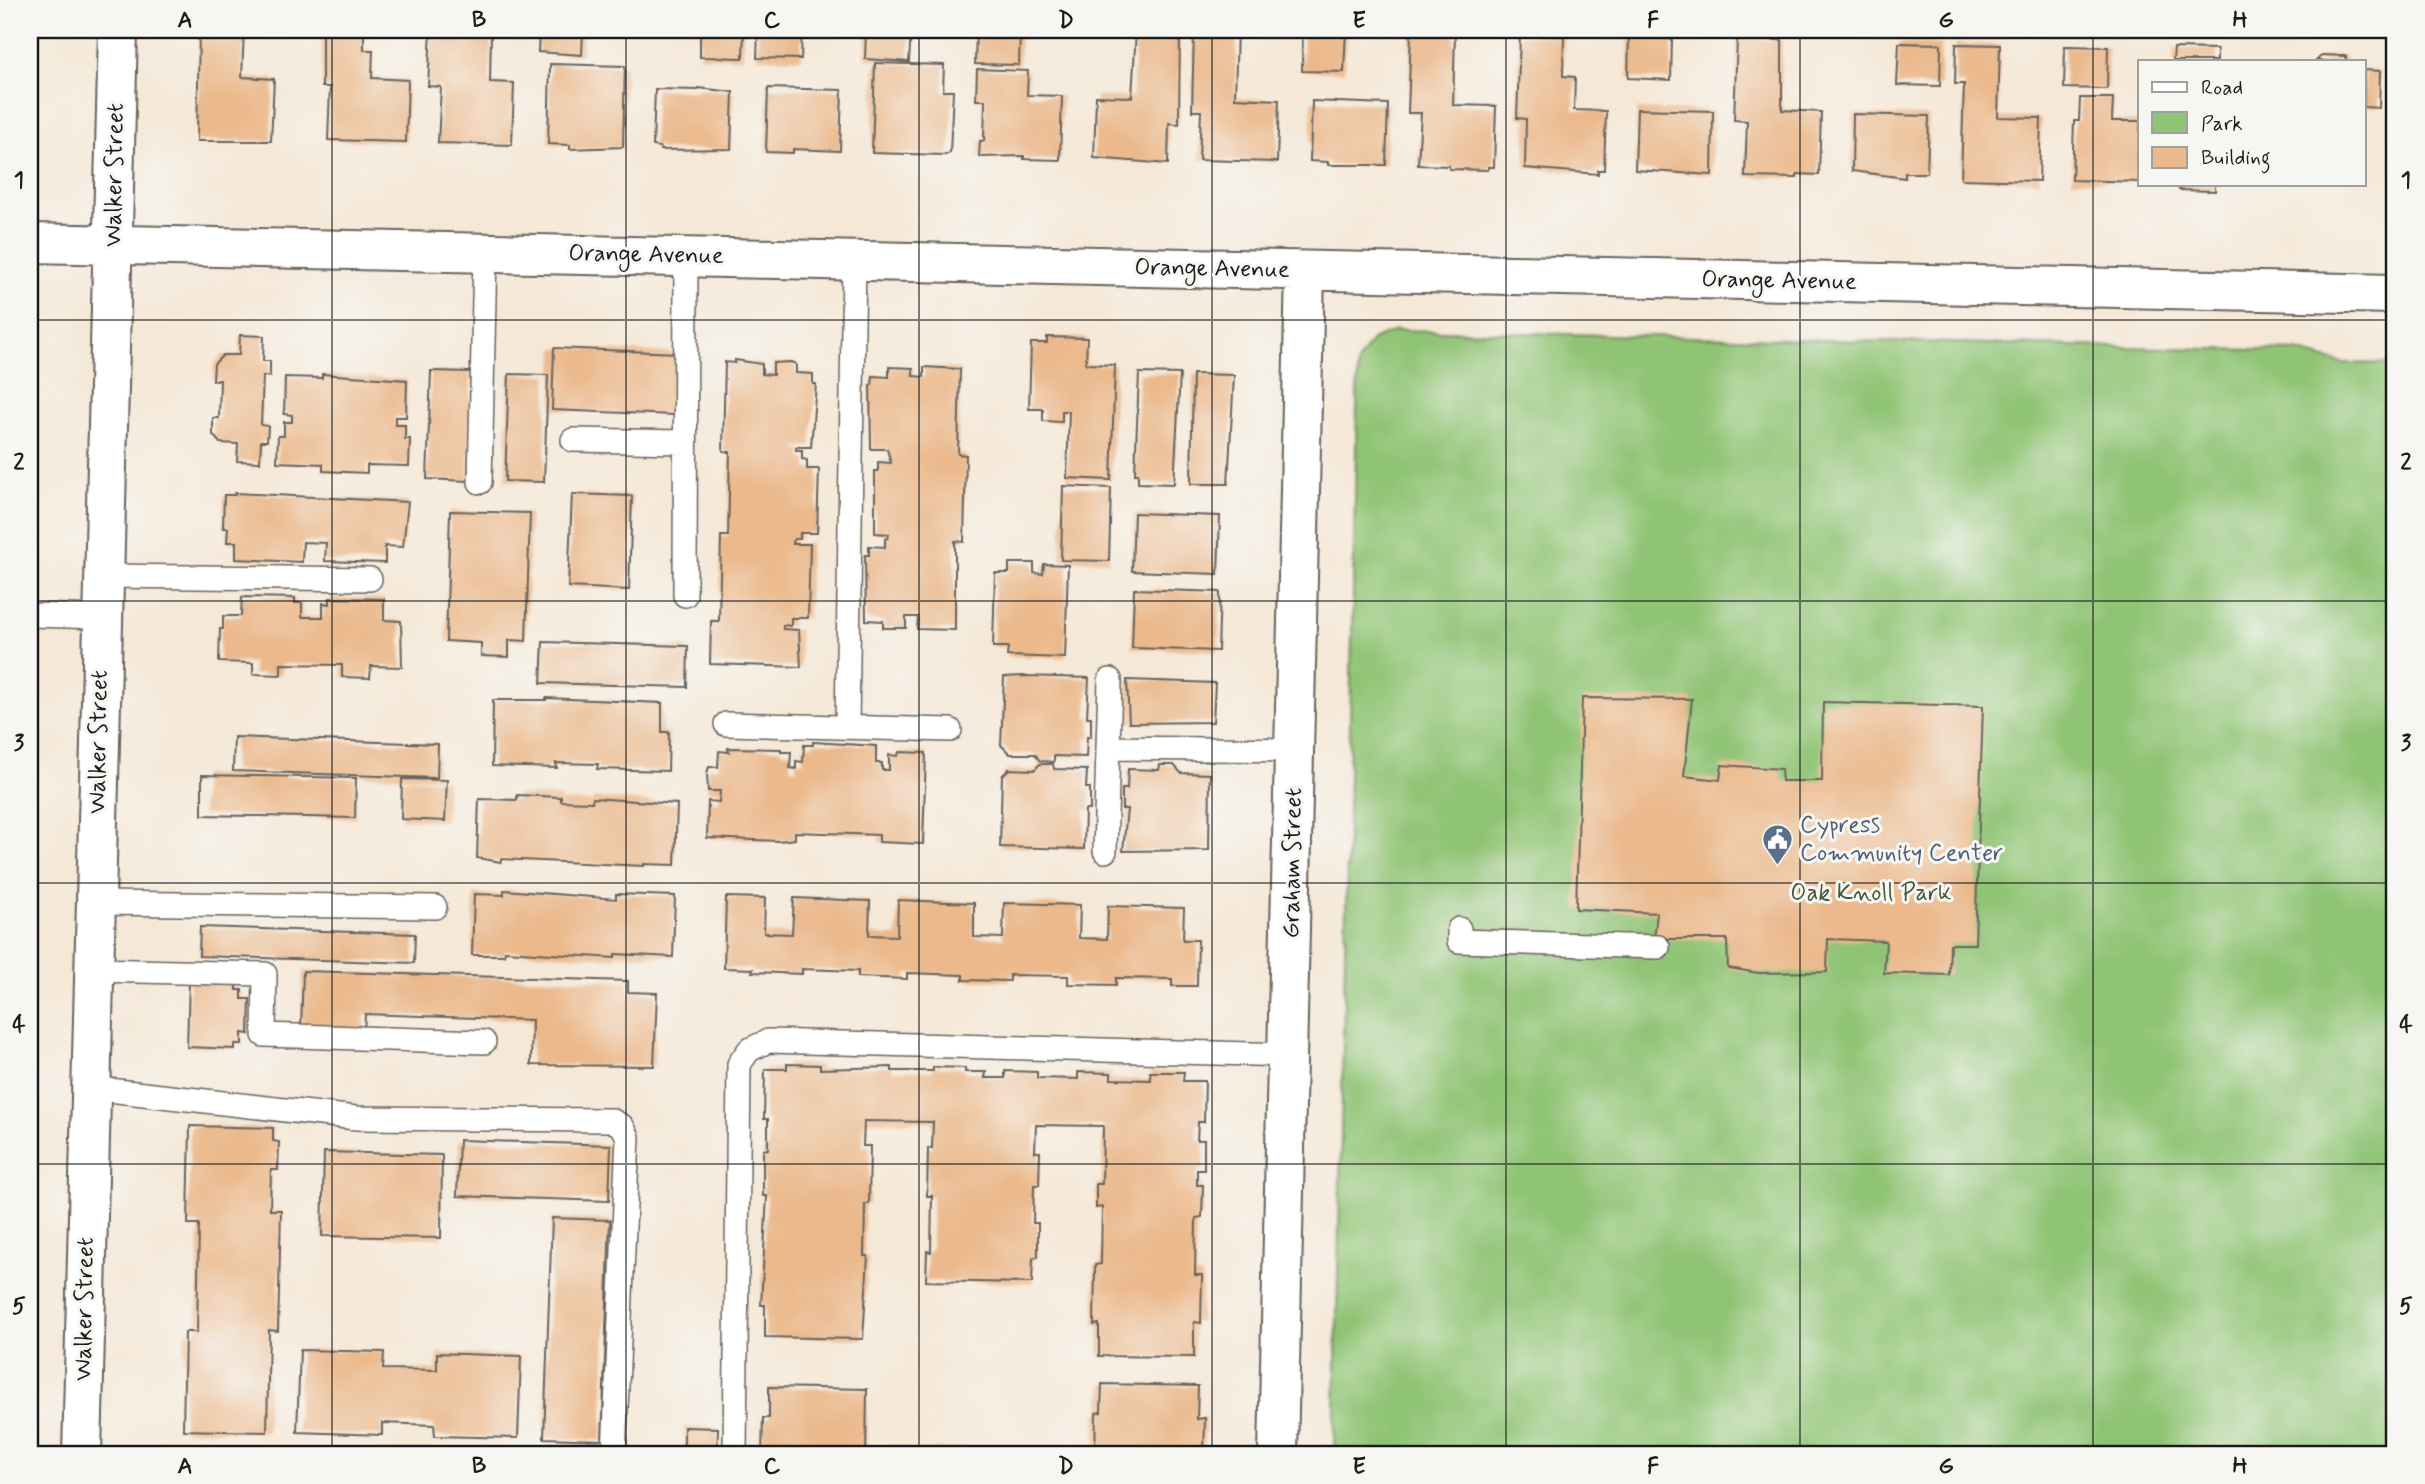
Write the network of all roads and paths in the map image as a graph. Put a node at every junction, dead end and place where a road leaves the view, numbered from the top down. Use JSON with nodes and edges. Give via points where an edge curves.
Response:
{"nodes":[{"id":1,"x":118,"y":30,"type":"edge"},
{"id":2,"x":30,"y":243,"type":"edge"},
{"id":3,"x":114,"y":244,"type":"junction"},
{"id":4,"x":485,"y":251,"type":"junction"},
{"id":5,"x":686,"y":256,"type":"junction"},
{"id":6,"x":854,"y":260,"type":"junction"},
{"id":7,"x":1305,"y":271,"type":"junction"},
{"id":8,"x":2395,"y":294,"type":"edge"},
{"id":9,"x":573,"y":440,"type":"dead end"},
{"id":10,"x":685,"y":442,"type":"junction"},
{"id":11,"x":480,"y":482,"type":"dead end"},
{"id":12,"x":103,"y":576,"type":"junction"},
{"id":13,"x":370,"y":579,"type":"dead end"},
{"id":14,"x":685,"y":595,"type":"dead end"},
{"id":15,"x":30,"y":615,"type":"edge"},
{"id":16,"x":102,"y":617,"type":"junction"},
{"id":17,"x":1110,"y":680,"type":"dead end"},
{"id":18,"x":726,"y":724,"type":"dead end"},
{"id":19,"x":846,"y":727,"type":"junction"},
{"id":20,"x":950,"y":730,"type":"dead end"},
{"id":21,"x":1108,"y":748,"type":"junction"},
{"id":22,"x":1295,"y":750,"type":"junction"},
{"id":23,"x":1105,"y":851,"type":"dead end"},
{"id":24,"x":95,"y":903,"type":"junction"},
{"id":25,"x":435,"y":907,"type":"dead end"},
{"id":26,"x":1459,"y":929,"type":"dead end"},
{"id":27,"x":1658,"y":947,"type":"dead end"},
{"id":28,"x":94,"y":970,"type":"junction"},
{"id":29,"x":484,"y":1042,"type":"dead end"},
{"id":30,"x":1288,"y":1055,"type":"junction"},
{"id":31,"x":90,"y":1088,"type":"junction"},
{"id":32,"x":82,"y":1454,"type":"edge"},
{"id":33,"x":614,"y":1454,"type":"edge"},
{"id":34,"x":735,"y":1454,"type":"edge"},
{"id":35,"x":1278,"y":1454,"type":"edge"}],
"edges":[{"from":1,"to":3,"type":"main road","name":"Walker Street"},
{"from":2,"to":3,"type":"main road","name":"Orange Avenue"},
{"from":3,"to":4,"type":"main road","name":"Orange Avenue"},
{"from":3,"to":12,"type":"main road","name":"Walker Street"},
{"from":4,"to":5,"type":"main road","name":"Orange Avenue"},
{"from":4,"to":11,"type":"lane"},
{"from":5,"to":6,"type":"main road","name":"Orange Avenue"},
{"from":5,"to":10,"type":"lane"},
{"from":6,"to":7,"type":"main road","name":"Orange Avenue"},
{"from":6,"to":19,"type":"lane"},
{"from":7,"to":8,"type":"main road","name":"Orange Avenue"},
{"from":7,"to":22,"type":"main road","name":"Graham Street"},
{"from":9,"to":10,"type":"lane"},
{"from":10,"to":14,"type":"lane"},
{"from":12,"to":13,"type":"lane"},
{"from":12,"to":16,"type":"main road","name":"Walker Street"},
{"from":15,"to":16,"type":"lane"},
{"from":16,"to":24,"type":"main road","name":"Walker Street"},
{"from":17,"to":21,"type":"lane"},
{"from":18,"to":19,"type":"lane"},
{"from":19,"to":20,"type":"lane"},
{"from":21,"to":22,"type":"lane"},
{"from":21,"to":23,"type":"lane"},
{"from":22,"to":30,"type":"main road","name":"Graham Street"},
{"from":24,"to":25,"type":"lane"},
{"from":24,"to":28,"type":"main road","name":"Walker Street"},
{"from":26,"to":27,"type":"lane","via":[[1460,941]]},
{"from":28,"to":29,"type":"lane","via":[[265,974],[264,1035]]},
{"from":28,"to":31,"type":"main road","name":"Walker Street"},
{"from":30,"to":34,"type":"lane","via":[[768,1041],[749,1050],[739,1064]]},
{"from":30,"to":35,"type":"main road","name":"Graham Street"},
{"from":31,"to":32,"type":"main road","name":"Walker Street"},
{"from":31,"to":33,"type":"lane","via":[[356,1118],[611,1120],[622,1126],[628,1137]]}]}
